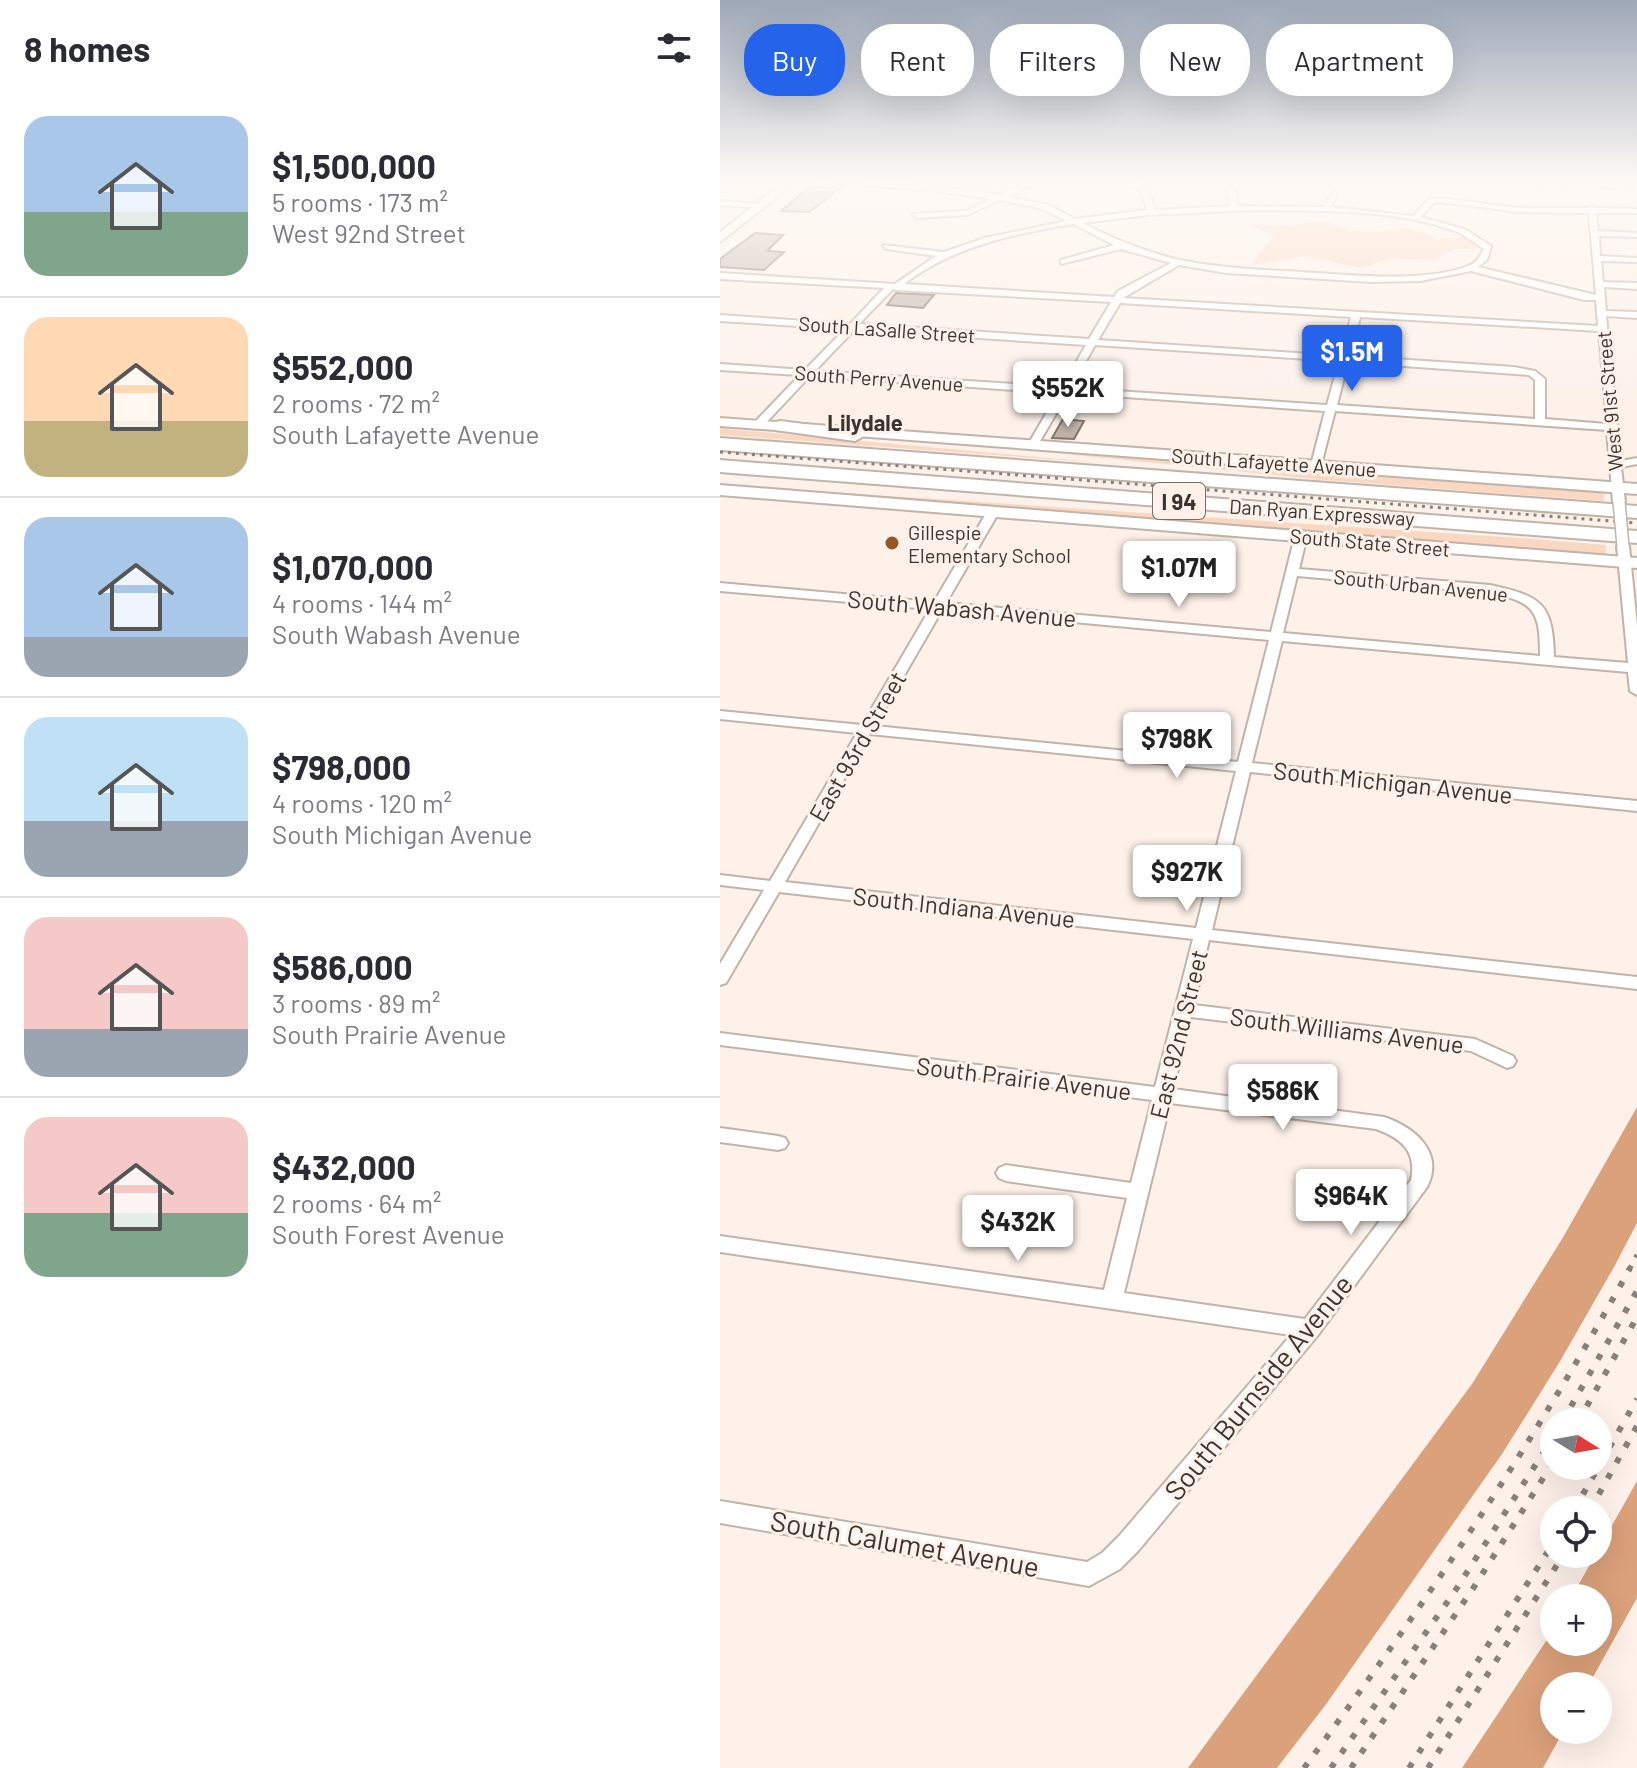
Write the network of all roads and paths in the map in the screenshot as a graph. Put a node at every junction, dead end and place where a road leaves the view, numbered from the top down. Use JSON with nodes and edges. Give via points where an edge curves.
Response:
{"nodes":[{"id":1,"x":928,"y":265,"type":"edge"},
{"id":2,"x":1173,"y":265,"type":"edge"},
{"id":3,"x":1195,"y":265,"type":"edge"},
{"id":4,"x":1475,"y":265,"type":"edge"},
{"id":5,"x":1598,"y":265,"type":"edge"},
{"id":6,"x":1471,"y":268,"type":"junction"},
{"id":7,"x":720,"y":276,"type":"edge"},
{"id":8,"x":1599,"y":284,"type":"junction"},
{"id":9,"x":894,"y":286,"type":"junction"},
{"id":10,"x":1637,"y":286,"type":"edge"},
{"id":11,"x":1600,"y":298,"type":"junction"},
{"id":12,"x":1117,"y":300,"type":"junction"},
{"id":13,"x":1602,"y":313,"type":"junction"},
{"id":14,"x":1356,"y":314,"type":"junction"},
{"id":15,"x":1637,"y":315,"type":"edge"},
{"id":16,"x":720,"y":318,"type":"edge"},
{"id":17,"x":852,"y":327,"type":"junction"},
{"id":18,"x":1603,"y":329,"type":"junction"},
{"id":19,"x":1092,"y":342,"type":"junction"},
{"id":20,"x":1344,"y":359,"type":"junction"},
{"id":21,"x":720,"y":367,"type":"edge"},
{"id":22,"x":808,"y":373,"type":"junction"},
{"id":23,"x":1064,"y":391,"type":"junction"},
{"id":24,"x":1331,"y":409,"type":"junction"},
{"id":25,"x":720,"y":422,"type":"edge"},
{"id":26,"x":1540,"y":423,"type":"junction"},
{"id":27,"x":758,"y":425,"type":"junction"},
{"id":28,"x":781,"y":426,"type":"junction"},
{"id":29,"x":1612,"y":427,"type":"junction"},
{"id":30,"x":1034,"y":443,"type":"junction"},
{"id":31,"x":720,"y":444,"type":"edge"},
{"id":32,"x":1637,"y":461,"type":"edge"},
{"id":33,"x":1316,"y":465,"type":"junction"},
{"id":34,"x":1615,"y":465,"type":"junction"},
{"id":35,"x":720,"y":466,"type":"edge"},
{"id":36,"x":720,"y":482,"type":"edge"},
{"id":37,"x":1321,"y":487,"type":"junction"},
{"id":38,"x":1637,"y":489,"type":"edge"},
{"id":39,"x":720,"y":490,"type":"edge"},
{"id":40,"x":1624,"y":500,"type":"edge"},
{"id":41,"x":993,"y":512,"type":"junction"},
{"id":42,"x":1403,"y":518,"type":"junction"},
{"id":43,"x":1301,"y":536,"type":"junction"},
{"id":44,"x":1630,"y":552,"type":"edge"},
{"id":45,"x":1292,"y":572,"type":"junction"},
{"id":46,"x":720,"y":587,"type":"edge"},
{"id":47,"x":939,"y":606,"type":"junction"},
{"id":48,"x":1633,"y":607,"type":"edge"},
{"id":49,"x":1276,"y":636,"type":"junction"},
{"id":50,"x":1547,"y":660,"type":"junction"},
{"id":51,"x":1634,"y":668,"type":"junction"},
{"id":52,"x":1637,"y":687,"type":"edge"},
{"id":53,"x":720,"y":715,"type":"edge"},
{"id":54,"x":867,"y":729,"type":"junction"},
{"id":55,"x":1244,"y":767,"type":"junction"},
{"id":56,"x":1637,"y":806,"type":"edge"},
{"id":57,"x":720,"y":880,"type":"edge"},
{"id":58,"x":775,"y":886,"type":"junction"},
{"id":59,"x":1203,"y":934,"type":"junction"},
{"id":60,"x":720,"y":979,"type":"edge"},
{"id":61,"x":1637,"y":983,"type":"edge"},
{"id":62,"x":1184,"y":1010,"type":"junction"},
{"id":63,"x":720,"y":1039,"type":"edge"},
{"id":64,"x":1507,"y":1061,"type":"dead end"},
{"id":65,"x":1163,"y":1095,"type":"junction"},
{"id":66,"x":720,"y":1135,"type":"edge"},
{"id":67,"x":778,"y":1143,"type":"dead end"},
{"id":68,"x":1417,"y":1145,"type":"joint"},
{"id":69,"x":1006,"y":1173,"type":"dead end"},
{"id":70,"x":1139,"y":1192,"type":"junction"},
{"id":71,"x":720,"y":1244,"type":"edge"},
{"id":72,"x":1112,"y":1299,"type":"junction"},
{"id":73,"x":1310,"y":1329,"type":"junction"},
{"id":74,"x":720,"y":1512,"type":"edge"},
{"id":75,"x":1089,"y":1574,"type":"joint"}],
"edges":[{"from":1,"to":9,"type":"street"},
{"from":2,"to":12,"type":"street","via":[[1130,287]]},
{"from":3,"to":6,"type":"street","via":[[1344,279],[1420,278]]},
{"from":4,"to":6,"type":"street"},
{"from":5,"to":8,"type":"street","name":"West 91st Street"},
{"from":6,"to":11,"type":"street"},
{"from":7,"to":9,"type":"street"},
{"from":8,"to":10,"type":"street"},
{"from":8,"to":11,"type":"street","name":"West 91st Street"},
{"from":9,"to":12,"type":"street"},
{"from":9,"to":17,"type":"street"},
{"from":11,"to":13,"type":"street","name":"West 91st Street"},
{"from":12,"to":14,"type":"street"},
{"from":12,"to":19,"type":"street"},
{"from":13,"to":15,"type":"street"},
{"from":13,"to":18,"type":"street","name":"West 91st Street"},
{"from":14,"to":18,"type":"street"},
{"from":14,"to":20,"type":"street"},
{"from":16,"to":17,"type":"street","name":"South LaSalle Street"},
{"from":17,"to":19,"type":"street","name":"South LaSalle Street"},
{"from":17,"to":22,"type":"street"},
{"from":18,"to":29,"type":"street","name":"West 91st Street"},
{"from":19,"to":20,"type":"street","name":"South LaSalle Street"},
{"from":19,"to":23,"type":"street"},
{"from":20,"to":24,"type":"street"},
{"from":20,"to":26,"type":"street","name":"South LaSalle Street","via":[[1532,373],[1542,382]]},
{"from":21,"to":22,"type":"street","name":"South Perry Avenue"},
{"from":22,"to":23,"type":"street","name":"South Perry Avenue"},
{"from":22,"to":27,"type":"street"},
{"from":23,"to":24,"type":"street","name":"South Perry Avenue"},
{"from":23,"to":30,"type":"street"},
{"from":24,"to":26,"type":"street","name":"South Perry Avenue"},
{"from":24,"to":33,"type":"street"},
{"from":25,"to":27,"type":"main road","name":"South Lafayette Avenue"},
{"from":26,"to":29,"type":"street","name":"South Perry Avenue"},
{"from":27,"to":28,"type":"main road","name":"South Lafayette Avenue"},
{"from":28,"to":30,"type":"main road","name":"South Lafayette Avenue"},
{"from":28,"to":37,"type":"highway","via":[[1262,476]]},
{"from":29,"to":34,"type":"street","name":"West 91st Street"},
{"from":30,"to":33,"type":"main road","name":"South Lafayette Avenue"},
{"from":31,"to":37,"type":"highway","name":"Dan Ryan Expressway","number":"I 94"},
{"from":32,"to":34,"type":"street"},
{"from":33,"to":40,"type":"main road","name":"South Lafayette Avenue"},
{"from":34,"to":40,"type":"street","name":"West 91st Street"},
{"from":35,"to":42,"type":"highway","name":"Dan Ryan Expressway","number":"I 94"},
{"from":36,"to":42,"type":"highway","via":[[1333,522]]},
{"from":37,"to":40,"type":"highway","name":"Dan Ryan Expressway","number":"I 94"},
{"from":38,"to":40,"type":"main road","name":"South Lafayette Avenue"},
{"from":39,"to":41,"type":"main road","name":"South State Street"},
{"from":40,"to":44,"type":"street","name":"West 91st Street","bridge":true},
{"from":41,"to":43,"type":"main road","name":"South State Street"},
{"from":41,"to":47,"type":"street","name":"East 93rd Street"},
{"from":42,"to":44,"type":"highway","name":"Dan Ryan Expressway","number":"I 94"},
{"from":43,"to":44,"type":"main road","name":"South State Street"},
{"from":43,"to":45,"type":"street","name":"East 92nd Street"},
{"from":44,"to":48,"type":"street","name":"West 91st Street"},
{"from":45,"to":49,"type":"street","name":"East 92nd Street"},
{"from":45,"to":50,"type":"street","name":"South Urban Avenue","via":[[1520,596],[1544,614]]},
{"from":46,"to":47,"type":"street","name":"South Wabash Avenue"},
{"from":47,"to":49,"type":"street","name":"South Wabash Avenue"},
{"from":47,"to":54,"type":"street","name":"East 93rd Street"},
{"from":48,"to":51,"type":"street","name":"West 91st Street"},
{"from":49,"to":50,"type":"street","name":"South Wabash Avenue"},
{"from":49,"to":55,"type":"street","name":"East 92nd Street"},
{"from":50,"to":51,"type":"street","name":"South Wabash Avenue"},
{"from":51,"to":52,"type":"street","name":"West 91st Street"},
{"from":53,"to":54,"type":"street","name":"South Michigan Avenue"},
{"from":54,"to":55,"type":"street","name":"South Michigan Avenue"},
{"from":54,"to":58,"type":"street","name":"East 93rd Street"},
{"from":55,"to":56,"type":"street","name":"South Michigan Avenue"},
{"from":55,"to":59,"type":"street","name":"East 92nd Street"},
{"from":57,"to":58,"type":"street","name":"South Indiana Avenue"},
{"from":58,"to":59,"type":"street","name":"South Indiana Avenue"},
{"from":58,"to":60,"type":"street","name":"East 93rd Street"},
{"from":59,"to":61,"type":"street","name":"South Indiana Avenue"},
{"from":59,"to":62,"type":"street","name":"East 92nd Street"},
{"from":62,"to":64,"type":"street","name":"South Williams Avenue","via":[[1475,1045]]},
{"from":62,"to":65,"type":"street","name":"East 92nd Street"},
{"from":63,"to":65,"type":"street","name":"South Prairie Avenue"},
{"from":65,"to":68,"type":"street","name":"South Prairie Avenue","via":[[1377,1122],[1406,1134]]},
{"from":65,"to":70,"type":"street","name":"East 92nd Street"},
{"from":66,"to":67,"type":"street"},
{"from":68,"to":73,"type":"street","name":"South Burnside Avenue","via":[[1425,1167],[1420,1182]]},
{"from":69,"to":70,"type":"street"},
{"from":70,"to":72,"type":"street","name":"East 92nd Street"},
{"from":71,"to":72,"type":"street"},
{"from":72,"to":73,"type":"street"},
{"from":73,"to":75,"type":"street","name":"South Burnside Avenue","via":[[1129,1543]]},
{"from":74,"to":75,"type":"street","name":"South Calumet Avenue"}]}
